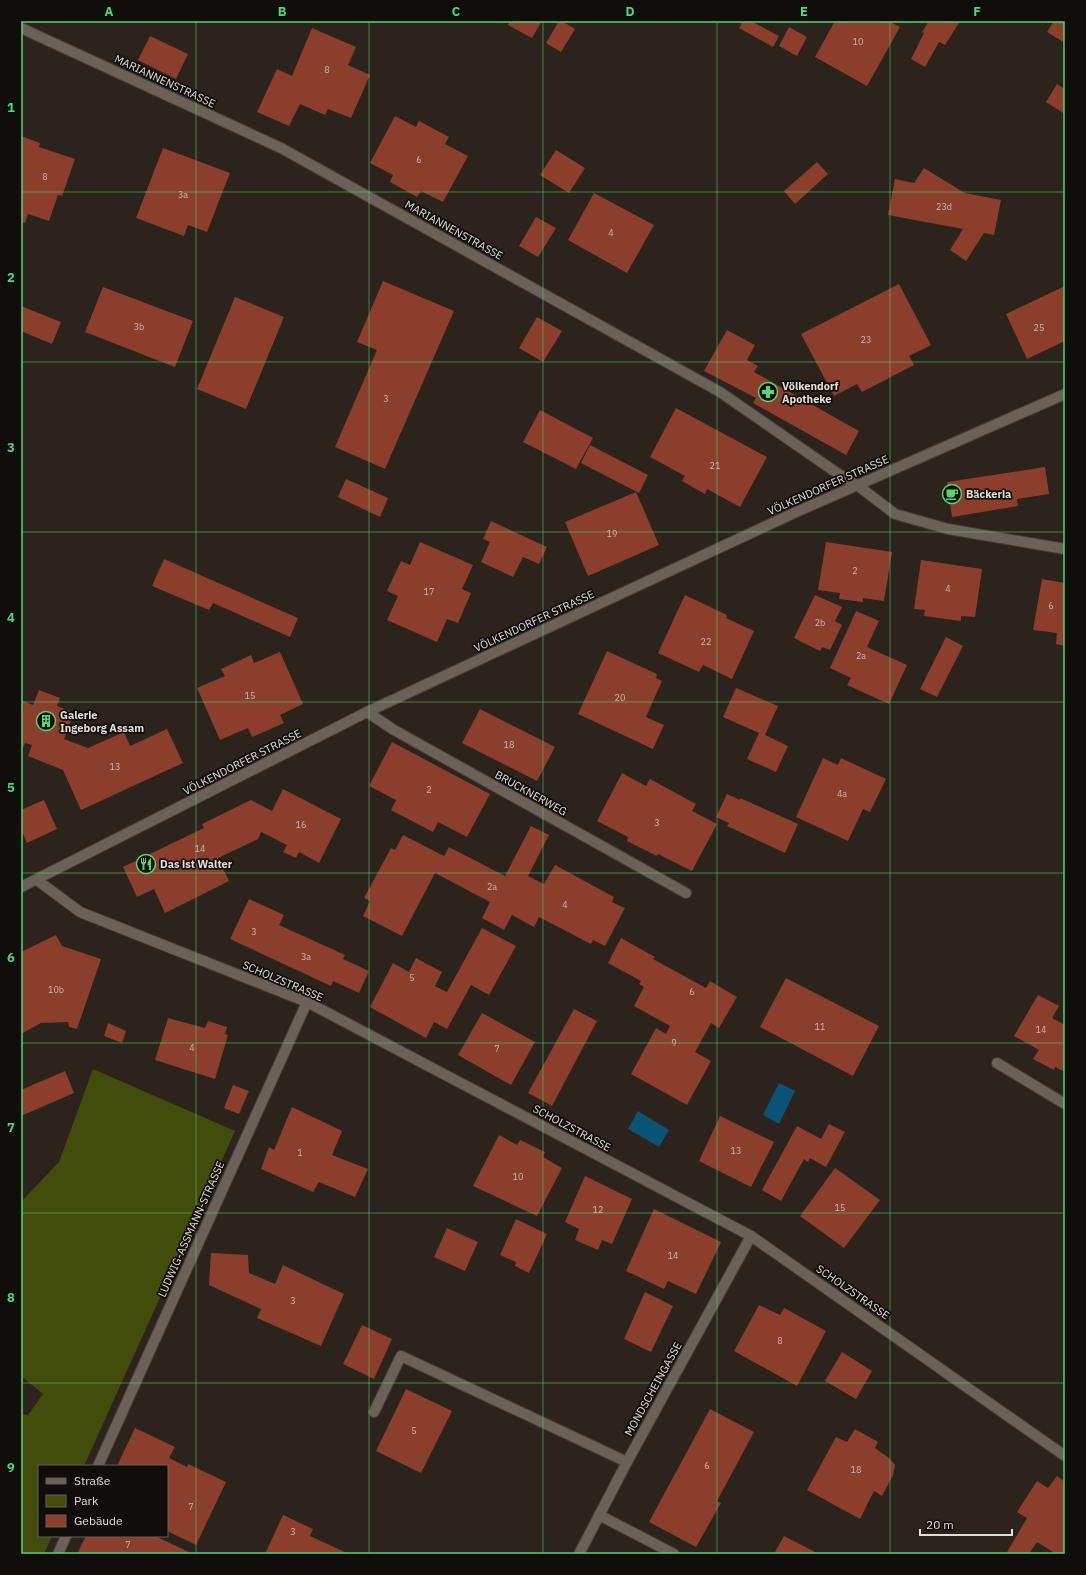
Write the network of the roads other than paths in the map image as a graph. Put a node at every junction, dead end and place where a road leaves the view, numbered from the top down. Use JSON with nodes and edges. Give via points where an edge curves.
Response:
{"nodes":[{"id":1,"x":21,"y":28,"type":"edge"},
{"id":2,"x":1065,"y":394,"type":"edge"},
{"id":3,"x":857,"y":485,"type":"junction"},
{"id":4,"x":1065,"y":549,"type":"edge"},
{"id":5,"x":367,"y":712,"type":"junction"},
{"id":6,"x":37,"y":880,"type":"junction"},
{"id":7,"x":21,"y":887,"type":"edge"},
{"id":8,"x":686,"y":893,"type":"dead end"},
{"id":9,"x":307,"y":1002,"type":"junction"},
{"id":10,"x":997,"y":1063,"type":"dead end"},
{"id":11,"x":1065,"y":1104,"type":"edge"},
{"id":12,"x":751,"y":1236,"type":"junction"},
{"id":13,"x":374,"y":1412,"type":"dead end"},
{"id":14,"x":1065,"y":1456,"type":"edge"},
{"id":15,"x":627,"y":1462,"type":"junction"},
{"id":16,"x":98,"y":1465,"type":"edge"},
{"id":17,"x":599,"y":1515,"type":"junction"},
{"id":18,"x":66,"y":1537,"type":"edge"},
{"id":19,"x":58,"y":1554,"type":"edge"},
{"id":20,"x":579,"y":1554,"type":"edge"},
{"id":21,"x":674,"y":1554,"type":"edge"}],
"edges":[{"from":1,"to":3,"type":"street","name":"MARIANNENSTRASSE","via":[[281,148],[720,392]]},
{"from":2,"to":3,"type":"street","name":"VÖLKENDORFER STRASSE"},
{"from":3,"to":4,"type":"street","name":"MARIANNENSTRASSE","via":[[895,514],[948,529]]},
{"from":3,"to":5,"type":"street","name":"VÖLKENDORFER STRASSE"},
{"from":5,"to":6,"type":"street","name":"VÖLKENDORFER STRASSE"},
{"from":5,"to":8,"type":"street","name":"BRUCKNERWEG","via":[[394,730]]},
{"from":6,"to":7,"type":"street","name":"VÖLKENDORFER STRASSE"},
{"from":6,"to":9,"type":"street","name":"SCHOLZSTRASSE","via":[[80,912]]},
{"from":9,"to":12,"type":"street","name":"SCHOLZSTRASSE"},
{"from":9,"to":16,"type":"street","name":"LUDWIG-ASSMANN-STRASSE"},
{"from":10,"to":11,"type":"street"},
{"from":12,"to":14,"type":"street","name":"SCHOLZSTRASSE"},
{"from":12,"to":15,"type":"street","name":"MONDSCHEINGASSE"},
{"from":13,"to":15,"type":"street","via":[[401,1356]]},
{"from":15,"to":17,"type":"street","name":"MONDSCHEINGASSE"},
{"from":17,"to":20,"type":"street","name":"MONDSCHEINGASSE"},
{"from":17,"to":21,"type":"street"},
{"from":18,"to":19,"type":"street"}]}
